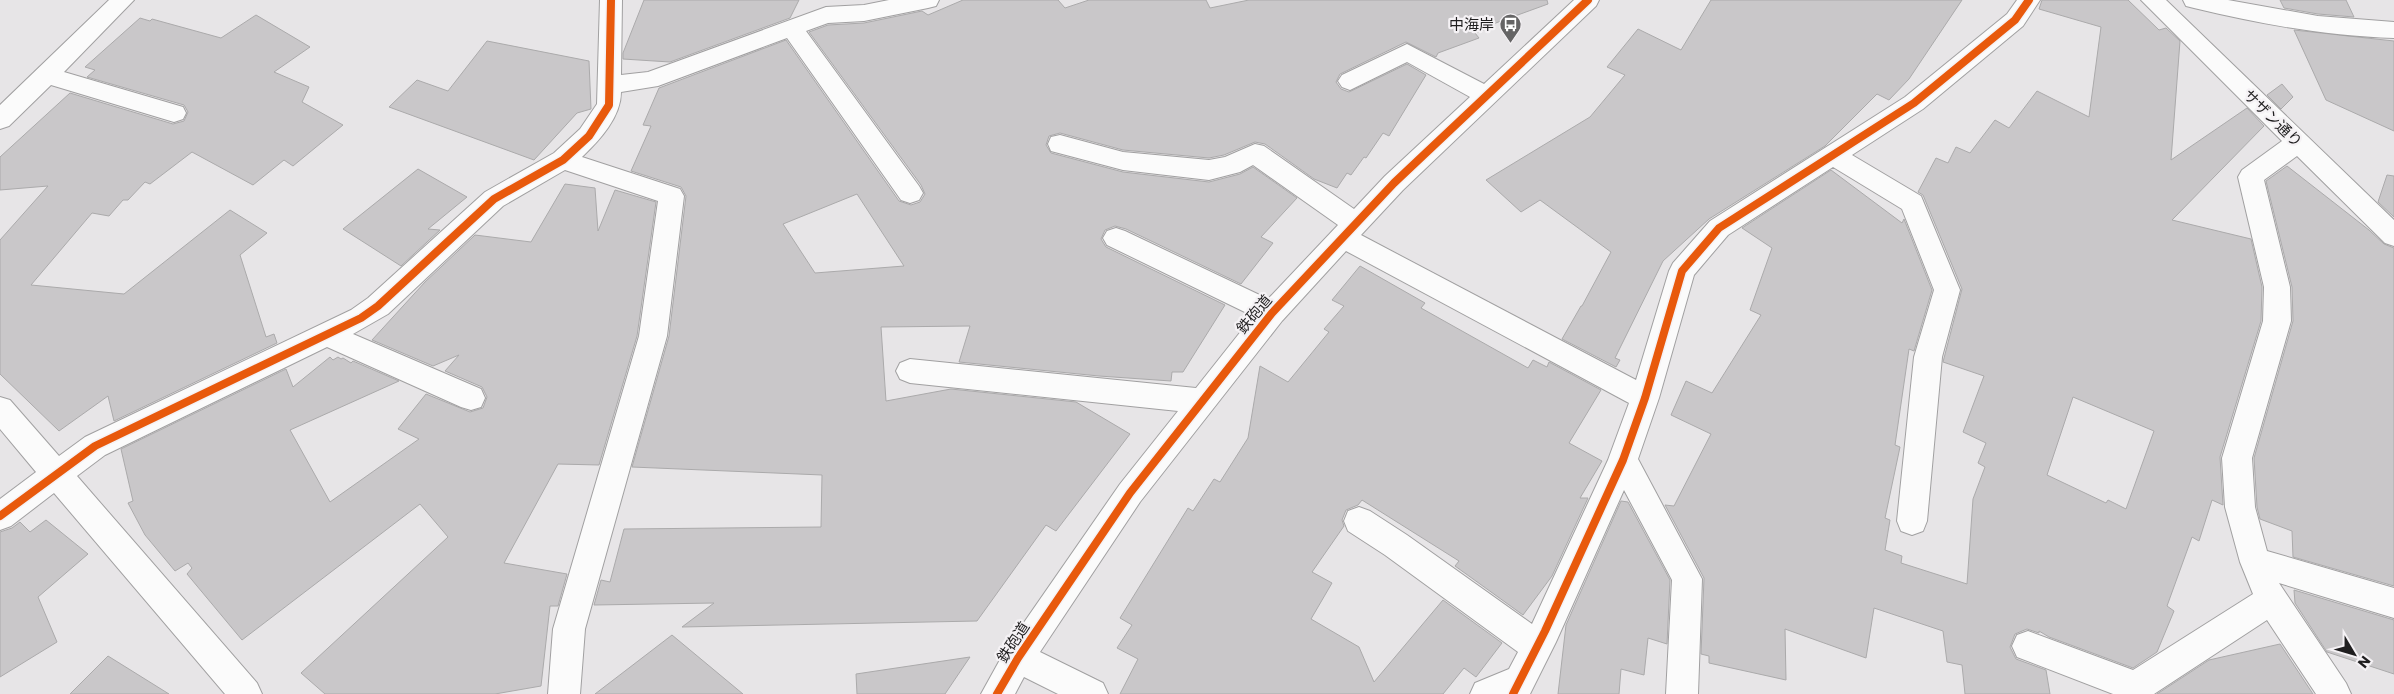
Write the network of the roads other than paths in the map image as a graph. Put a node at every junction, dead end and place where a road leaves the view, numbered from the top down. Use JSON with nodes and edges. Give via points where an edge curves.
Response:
{"nodes":[{"id":1,"x":124,"y":0,"type":"edge"},
{"id":2,"x":611,"y":0,"type":"edge"},
{"id":3,"x":928,"y":0,"type":"edge"},
{"id":4,"x":1588,"y":0,"type":"edge"},
{"id":5,"x":2029,"y":0,"type":"edge"},
{"id":6,"x":2152,"y":0,"type":"edge"},
{"id":7,"x":2194,"y":0,"type":"edge"},
{"id":8,"x":791,"y":28,"type":"junction"},
{"id":9,"x":2394,"y":30,"type":"edge"},
{"id":10,"x":46,"y":75,"type":"junction"},
{"id":11,"x":1350,"y":81,"type":"dead end"},
{"id":12,"x":609,"y":85,"type":"junction"},
{"id":13,"x":1487,"y":96,"type":"junction"},
{"id":14,"x":174,"y":113,"type":"dead end"},
{"id":15,"x":0,"y":120,"type":"edge"},
{"id":16,"x":2297,"y":143,"type":"junction"},
{"id":17,"x":1060,"y":144,"type":"dead end"},
{"id":18,"x":1834,"y":156,"type":"junction"},
{"id":19,"x":563,"y":160,"type":"junction"},
{"id":20,"x":910,"y":193,"type":"dead end"},
{"id":21,"x":1348,"y":230,"type":"junction"},
{"id":22,"x":2394,"y":236,"type":"edge"},
{"id":23,"x":1116,"y":238,"type":"dead end"},
{"id":24,"x":1272,"y":313,"type":"junction"},
{"id":25,"x":327,"y":335,"type":"junction"},
{"id":26,"x":910,"y":370,"type":"dead end"},
{"id":27,"x":471,"y":398,"type":"dead end"},
{"id":28,"x":1645,"y":398,"type":"junction"},
{"id":29,"x":1201,"y":401,"type":"junction"},
{"id":30,"x":0,"y":410,"type":"edge"},
{"id":31,"x":1622,"y":460,"type":"junction"},
{"id":32,"x":55,"y":475,"type":"junction"},
{"id":33,"x":0,"y":516,"type":"edge"},
{"id":34,"x":1359,"y":521,"type":"dead end"},
{"id":35,"x":1912,"y":521,"type":"dead end"},
{"id":36,"x":2255,"y":562,"type":"junction"},
{"id":37,"x":2271,"y":600,"type":"junction"},
{"id":38,"x":2394,"y":603,"type":"edge"},
{"id":39,"x":1536,"y":646,"type":"junction"},
{"id":40,"x":2028,"y":646,"type":"dead end"},
{"id":41,"x":1018,"y":658,"type":"junction"},
{"id":42,"x":1517,"y":687,"type":"edge"},
{"id":43,"x":246,"y":694,"type":"edge"},
{"id":44,"x":564,"y":694,"type":"edge"},
{"id":45,"x":997,"y":694,"type":"edge"},
{"id":46,"x":1092,"y":694,"type":"edge"},
{"id":47,"x":1486,"y":694,"type":"edge"},
{"id":48,"x":1682,"y":694,"type":"edge"},
{"id":49,"x":2335,"y":694,"type":"edge"}],
"edges":[{"from":1,"to":10,"type":"street"},
{"from":2,"to":12,"type":"street"},
{"from":3,"to":8,"type":"street","via":[[864,13],[826,15]]},
{"from":4,"to":13,"type":"street","name":"鉄砲道"},
{"from":5,"to":18,"type":"street","via":[[2015,20],[1914,103]]},
{"from":6,"to":16,"type":"street","name":"サザン通り"},
{"from":7,"to":9,"type":"street","via":[[2313,26]]},
{"from":8,"to":12,"type":"street","via":[[650,80]]},
{"from":8,"to":20,"type":"street"},
{"from":10,"to":14,"type":"street"},
{"from":10,"to":15,"type":"street"},
{"from":11,"to":13,"type":"street","via":[[1408,52]]},
{"from":12,"to":19,"type":"street","via":[[609,105],[589,136]]},
{"from":13,"to":21,"type":"street","name":"鉄砲道"},
{"from":16,"to":22,"type":"street","name":"サザン通り"},
{"from":16,"to":36,"type":"street","via":[[2250,177],[2277,288],[2277,321],[2238,458],[2240,507]]},
{"from":17,"to":21,"type":"street","via":[[1123,161],[1209,170],[1231,165],[1255,153]]},
{"from":18,"to":28,"type":"street","via":[[1719,228],[1682,271]]},
{"from":18,"to":35,"type":"street","via":[[1912,203],[1946,290],[1928,357]]},
{"from":19,"to":25,"type":"street","via":[[494,199],[378,306],[362,318]]},
{"from":19,"to":44,"type":"street","via":[[671,196],[653,336],[569,629]]},
{"from":21,"to":24,"type":"street","name":"鉄砲道"},
{"from":21,"to":28,"type":"street"},
{"from":23,"to":24,"type":"street"},
{"from":24,"to":29,"type":"street","name":"鉄砲道"},
{"from":25,"to":27,"type":"street"},
{"from":25,"to":32,"type":"street","via":[[95,446]]},
{"from":26,"to":29,"type":"street"},
{"from":28,"to":31,"type":"street"},
{"from":29,"to":41,"type":"street","name":"鉄砲道","via":[[1130,493]]},
{"from":30,"to":32,"type":"street"},
{"from":31,"to":39,"type":"street"},
{"from":31,"to":48,"type":"street","via":[[1687,579]]},
{"from":32,"to":33,"type":"street"},
{"from":32,"to":43,"type":"street"},
{"from":34,"to":39,"type":"street"},
{"from":36,"to":37,"type":"street"},
{"from":36,"to":38,"type":"street"},
{"from":37,"to":40,"type":"street","via":[[2136,687]]},
{"from":37,"to":49,"type":"street"},
{"from":39,"to":42,"type":"street"},
{"from":41,"to":45,"type":"street","name":"鉄砲道"},
{"from":41,"to":46,"type":"street"},
{"from":42,"to":47,"type":"street"}]}
